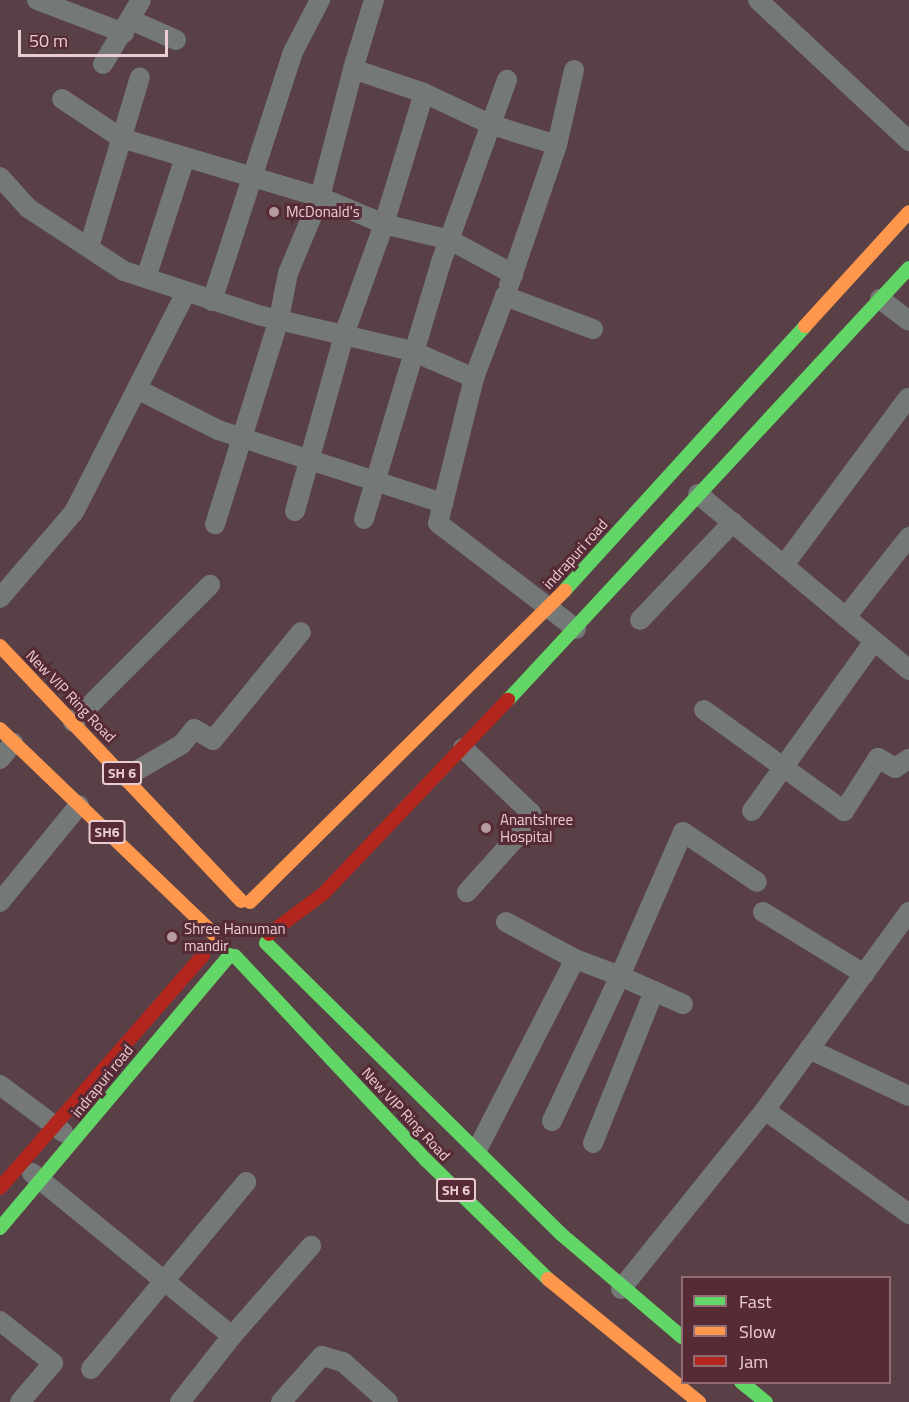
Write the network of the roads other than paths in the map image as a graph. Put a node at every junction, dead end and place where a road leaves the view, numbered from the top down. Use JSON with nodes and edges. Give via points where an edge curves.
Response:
{"nodes":[{"id":1,"x":37,"y":0,"type":"edge"},
{"id":2,"x":141,"y":0,"type":"edge"},
{"id":3,"x":320,"y":0,"type":"edge"},
{"id":4,"x":374,"y":0,"type":"edge"},
{"id":5,"x":758,"y":0,"type":"edge"},
{"id":6,"x":779,"y":7,"type":"edge"},
{"id":7,"x":128,"y":27,"type":"junction"},
{"id":8,"x":176,"y":40,"type":"dead end"},
{"id":9,"x":103,"y":63,"type":"dead end"},
{"id":10,"x":353,"y":69,"type":"junction"},
{"id":11,"x":574,"y":70,"type":"dead end"},
{"id":12,"x":140,"y":77,"type":"dead end"},
{"id":13,"x":507,"y":80,"type":"dead end"},
{"id":14,"x":424,"y":93,"type":"junction"},
{"id":15,"x":62,"y":99,"type":"dead end"},
{"id":16,"x":492,"y":125,"type":"junction"},
{"id":17,"x":121,"y":138,"type":"junction"},
{"id":18,"x":909,"y":141,"type":"edge"},
{"id":19,"x":557,"y":145,"type":"junction"},
{"id":20,"x":185,"y":157,"type":"junction"},
{"id":21,"x":0,"y":177,"type":"edge"},
{"id":22,"x":253,"y":178,"type":"junction"},
{"id":23,"x":320,"y":197,"type":"junction"},
{"id":24,"x":909,"y":212,"type":"edge"},
{"id":25,"x":384,"y":224,"type":"junction"},
{"id":26,"x":450,"y":240,"type":"junction"},
{"id":27,"x":88,"y":248,"type":"junction"},
{"id":28,"x":909,"y":268,"type":"edge"},
{"id":29,"x":513,"y":274,"type":"junction"},
{"id":30,"x":146,"y":278,"type":"junction"},
{"id":31,"x":186,"y":292,"type":"junction"},
{"id":32,"x":505,"y":296,"type":"junction"},
{"id":33,"x":880,"y":299,"type":"junction"},
{"id":34,"x":212,"y":301,"type":"junction"},
{"id":35,"x":279,"y":319,"type":"junction"},
{"id":36,"x":909,"y":321,"type":"edge"},
{"id":37,"x":593,"y":329,"type":"dead end"},
{"id":38,"x":345,"y":332,"type":"junction"},
{"id":39,"x":412,"y":351,"type":"junction"},
{"id":40,"x":474,"y":378,"type":"junction"},
{"id":41,"x":137,"y":389,"type":"junction"},
{"id":42,"x":908,"y":398,"type":"edge"},
{"id":43,"x":242,"y":438,"type":"junction"},
{"id":44,"x":309,"y":459,"type":"junction"},
{"id":45,"x":375,"y":480,"type":"junction"},
{"id":46,"x":698,"y":494,"type":"junction"},
{"id":47,"x":443,"y":503,"type":"junction"},
{"id":48,"x":295,"y":511,"type":"dead end"},
{"id":49,"x":364,"y":519,"type":"dead end"},
{"id":50,"x":733,"y":522,"type":"junction"},
{"id":51,"x":215,"y":524,"type":"dead end"},
{"id":52,"x":909,"y":537,"type":"edge"},
{"id":53,"x":784,"y":565,"type":"junction"},
{"id":54,"x":210,"y":585,"type":"dead end"},
{"id":55,"x":0,"y":598,"type":"edge"},
{"id":56,"x":549,"y":607,"type":"junction"},
{"id":57,"x":846,"y":617,"type":"junction"},
{"id":58,"x":640,"y":620,"type":"dead end"},
{"id":59,"x":576,"y":629,"type":"junction"},
{"id":60,"x":301,"y":632,"type":"dead end"},
{"id":61,"x":874,"y":641,"type":"junction"},
{"id":62,"x":0,"y":646,"type":"edge"},
{"id":63,"x":907,"y":666,"type":"edge"},
{"id":64,"x":704,"y":710,"type":"dead end"},
{"id":65,"x":73,"y":722,"type":"junction"},
{"id":66,"x":7,"y":736,"type":"edge"},
{"id":67,"x":463,"y":748,"type":"junction"},
{"id":68,"x":0,"y":759,"type":"edge"},
{"id":69,"x":909,"y":759,"type":"edge"},
{"id":70,"x":783,"y":768,"type":"junction"},
{"id":71,"x":126,"y":777,"type":"junction"},
{"id":72,"x":79,"y":805,"type":"junction"},
{"id":73,"x":753,"y":811,"type":"dead end"},
{"id":74,"x":757,"y":882,"type":"dead end"},
{"id":75,"x":467,"y":892,"type":"dead end"},
{"id":76,"x":0,"y":902,"type":"edge"},
{"id":77,"x":245,"y":902,"type":"junction"},
{"id":78,"x":763,"y":912,"type":"dead end"},
{"id":79,"x":909,"y":912,"type":"edge"},
{"id":80,"x":506,"y":922,"type":"dead end"},
{"id":81,"x":215,"y":937,"type":"junction"},
{"id":82,"x":268,"y":939,"type":"junction"},
{"id":83,"x":232,"y":956,"type":"junction"},
{"id":84,"x":575,"y":958,"type":"junction"},
{"id":85,"x":864,"y":974,"type":"junction"},
{"id":86,"x":620,"y":976,"type":"junction"},
{"id":87,"x":654,"y":991,"type":"junction"},
{"id":88,"x":683,"y":1004,"type":"dead end"},
{"id":89,"x":809,"y":1049,"type":"junction"},
{"id":90,"x":0,"y":1085,"type":"edge"},
{"id":91,"x":909,"y":1096,"type":"edge"},
{"id":92,"x":765,"y":1110,"type":"junction"},
{"id":93,"x":552,"y":1121,"type":"dead end"},
{"id":94,"x":55,"y":1125,"type":"junction"},
{"id":95,"x":74,"y":1142,"type":"junction"},
{"id":96,"x":593,"y":1143,"type":"dead end"},
{"id":97,"x":478,"y":1148,"type":"junction"},
{"id":98,"x":21,"y":1164,"type":"junction"},
{"id":99,"x":41,"y":1180,"type":"junction"},
{"id":100,"x":246,"y":1182,"type":"dead end"},
{"id":101,"x":0,"y":1188,"type":"edge"},
{"id":102,"x":909,"y":1214,"type":"edge"},
{"id":103,"x":0,"y":1228,"type":"edge"},
{"id":104,"x":311,"y":1246,"type":"dead end"},
{"id":105,"x":165,"y":1279,"type":"junction"},
{"id":106,"x":621,"y":1289,"type":"junction"},
{"id":107,"x":0,"y":1321,"type":"edge"},
{"id":108,"x":232,"y":1336,"type":"junction"},
{"id":109,"x":681,"y":1336,"type":"edge"},
{"id":110,"x":91,"y":1369,"type":"dead end"},
{"id":111,"x":742,"y":1384,"type":"edge"},
{"id":112,"x":20,"y":1402,"type":"edge"},
{"id":113,"x":180,"y":1402,"type":"edge"},
{"id":114,"x":281,"y":1402,"type":"edge"},
{"id":115,"x":388,"y":1402,"type":"edge"},
{"id":116,"x":699,"y":1402,"type":"edge"},
{"id":117,"x":766,"y":1402,"type":"edge"}],
"edges":[{"from":1,"to":7,"type":"street"},
{"from":2,"to":7,"type":"street"},
{"from":3,"to":22,"type":"street","via":[[293,52]]},
{"from":4,"to":10,"type":"street"},
{"from":5,"to":6,"type":"street"},
{"from":6,"to":18,"type":"street"},
{"from":7,"to":8,"type":"street"},
{"from":7,"to":9,"type":"street"},
{"from":10,"to":14,"type":"street"},
{"from":10,"to":23,"type":"street"},
{"from":11,"to":19,"type":"street"},
{"from":12,"to":17,"type":"street"},
{"from":13,"to":16,"type":"street"},
{"from":14,"to":16,"type":"street"},
{"from":14,"to":25,"type":"street"},
{"from":15,"to":17,"type":"street"},
{"from":16,"to":19,"type":"street"},
{"from":16,"to":26,"type":"street"},
{"from":17,"to":20,"type":"street"},
{"from":17,"to":27,"type":"street"},
{"from":19,"to":29,"type":"street"},
{"from":20,"to":22,"type":"street"},
{"from":20,"to":30,"type":"street"},
{"from":21,"to":27,"type":"street","via":[[28,208]]},
{"from":22,"to":23,"type":"street"},
{"from":22,"to":34,"type":"street"},
{"from":23,"to":25,"type":"street"},
{"from":23,"to":35,"type":"street","via":[[288,273]]},
{"from":24,"to":56,"type":"main road","name":"indrapuri road"},
{"from":25,"to":26,"type":"street"},
{"from":25,"to":38,"type":"street"},
{"from":26,"to":29,"type":"street"},
{"from":26,"to":39,"type":"street"},
{"from":27,"to":30,"type":"street"},
{"from":28,"to":33,"type":"main road"},
{"from":29,"to":32,"type":"street"},
{"from":30,"to":31,"type":"street"},
{"from":31,"to":34,"type":"street"},
{"from":31,"to":41,"type":"street"},
{"from":32,"to":37,"type":"street"},
{"from":32,"to":40,"type":"street"},
{"from":33,"to":36,"type":"street"},
{"from":33,"to":46,"type":"main road"},
{"from":34,"to":35,"type":"street"},
{"from":35,"to":38,"type":"street"},
{"from":35,"to":43,"type":"street"},
{"from":38,"to":39,"type":"street"},
{"from":38,"to":44,"type":"street"},
{"from":39,"to":40,"type":"street"},
{"from":39,"to":45,"type":"street"},
{"from":40,"to":47,"type":"street"},
{"from":41,"to":43,"type":"street"},
{"from":41,"to":55,"type":"street","via":[[74,512]]},
{"from":42,"to":53,"type":"street"},
{"from":43,"to":44,"type":"street"},
{"from":43,"to":51,"type":"street"},
{"from":44,"to":45,"type":"street"},
{"from":44,"to":48,"type":"street"},
{"from":45,"to":47,"type":"street"},
{"from":45,"to":49,"type":"street"},
{"from":46,"to":50,"type":"street"},
{"from":46,"to":59,"type":"main road"},
{"from":47,"to":56,"type":"street","via":[[441,527]]},
{"from":50,"to":53,"type":"street"},
{"from":50,"to":58,"type":"street"},
{"from":52,"to":57,"type":"street"},
{"from":53,"to":57,"type":"street"},
{"from":54,"to":65,"type":"street"},
{"from":56,"to":59,"type":"street"},
{"from":56,"to":77,"type":"main road","name":"indrapuri road"},
{"from":57,"to":61,"type":"street"},
{"from":59,"to":67,"type":"main road"},
{"from":60,"to":71,"type":"street","via":[[213,740],[194,729],[182,744]]},
{"from":61,"to":63,"type":"street"},
{"from":61,"to":70,"type":"street"},
{"from":62,"to":65,"type":"main road","name":"New VIP Ring Road","number":"SH 6"},
{"from":64,"to":70,"type":"street"},
{"from":65,"to":71,"type":"main road","name":"New VIP Ring Road","number":"SH 6"},
{"from":66,"to":68,"type":"street"},
{"from":66,"to":72,"type":"main road","number":"SH6"},
{"from":67,"to":75,"type":"street","via":[[531,818]]},
{"from":67,"to":82,"type":"main road","via":[[324,893]]},
{"from":69,"to":70,"type":"street","via":[[895,768],[878,758],[844,811]]},
{"from":70,"to":73,"type":"street"},
{"from":71,"to":77,"type":"main road","name":"New VIP Ring Road","number":"SH 6"},
{"from":72,"to":76,"type":"street"},
{"from":72,"to":81,"type":"main road","number":"SH6"},
{"from":74,"to":86,"type":"street","via":[[683,832]]},
{"from":77,"to":81,"type":"main road","via":[[221,911]]},
{"from":77,"to":82,"type":"main road","via":[[264,912]]},
{"from":78,"to":85,"type":"street"},
{"from":79,"to":85,"type":"street"},
{"from":80,"to":84,"type":"street"},
{"from":81,"to":83,"type":"main road"},
{"from":81,"to":94,"type":"main road","name":"indrapuri road"},
{"from":82,"to":83,"type":"main road","via":[[248,957]]},
{"from":82,"to":97,"type":"main road","name":"New VIP Ring Road","number":"SH 6"},
{"from":83,"to":95,"type":"main road","name":"indrapuri road"},
{"from":83,"to":116,"type":"main road","name":"New VIP Ring Road","number":"SH 6","via":[[427,1161],[560,1290]]},
{"from":84,"to":86,"type":"street"},
{"from":84,"to":97,"type":"street"},
{"from":85,"to":89,"type":"street"},
{"from":86,"to":87,"type":"street"},
{"from":86,"to":93,"type":"street"},
{"from":87,"to":88,"type":"street"},
{"from":87,"to":96,"type":"street"},
{"from":89,"to":91,"type":"street"},
{"from":89,"to":92,"type":"street"},
{"from":90,"to":94,"type":"street"},
{"from":92,"to":102,"type":"street"},
{"from":92,"to":106,"type":"street"},
{"from":94,"to":95,"type":"street"},
{"from":94,"to":98,"type":"main road","name":"indrapuri road"},
{"from":95,"to":99,"type":"main road","name":"indrapuri road"},
{"from":97,"to":106,"type":"main road","name":"New VIP Ring Road","number":"SH 6"},
{"from":98,"to":99,"type":"street"},
{"from":98,"to":101,"type":"main road","name":"indrapuri road"},
{"from":99,"to":103,"type":"main road","name":"indrapuri road"},
{"from":99,"to":105,"type":"street"},
{"from":100,"to":105,"type":"street"},
{"from":104,"to":108,"type":"street"},
{"from":105,"to":108,"type":"street"},
{"from":105,"to":110,"type":"street"},
{"from":106,"to":109,"type":"main road","name":"New VIP Ring Road","number":"SH 6"},
{"from":107,"to":112,"type":"street","via":[[53,1363]]},
{"from":108,"to":113,"type":"street"},
{"from":111,"to":117,"type":"main road"},
{"from":114,"to":115,"type":"street","via":[[322,1356],[343,1362]]}]}
